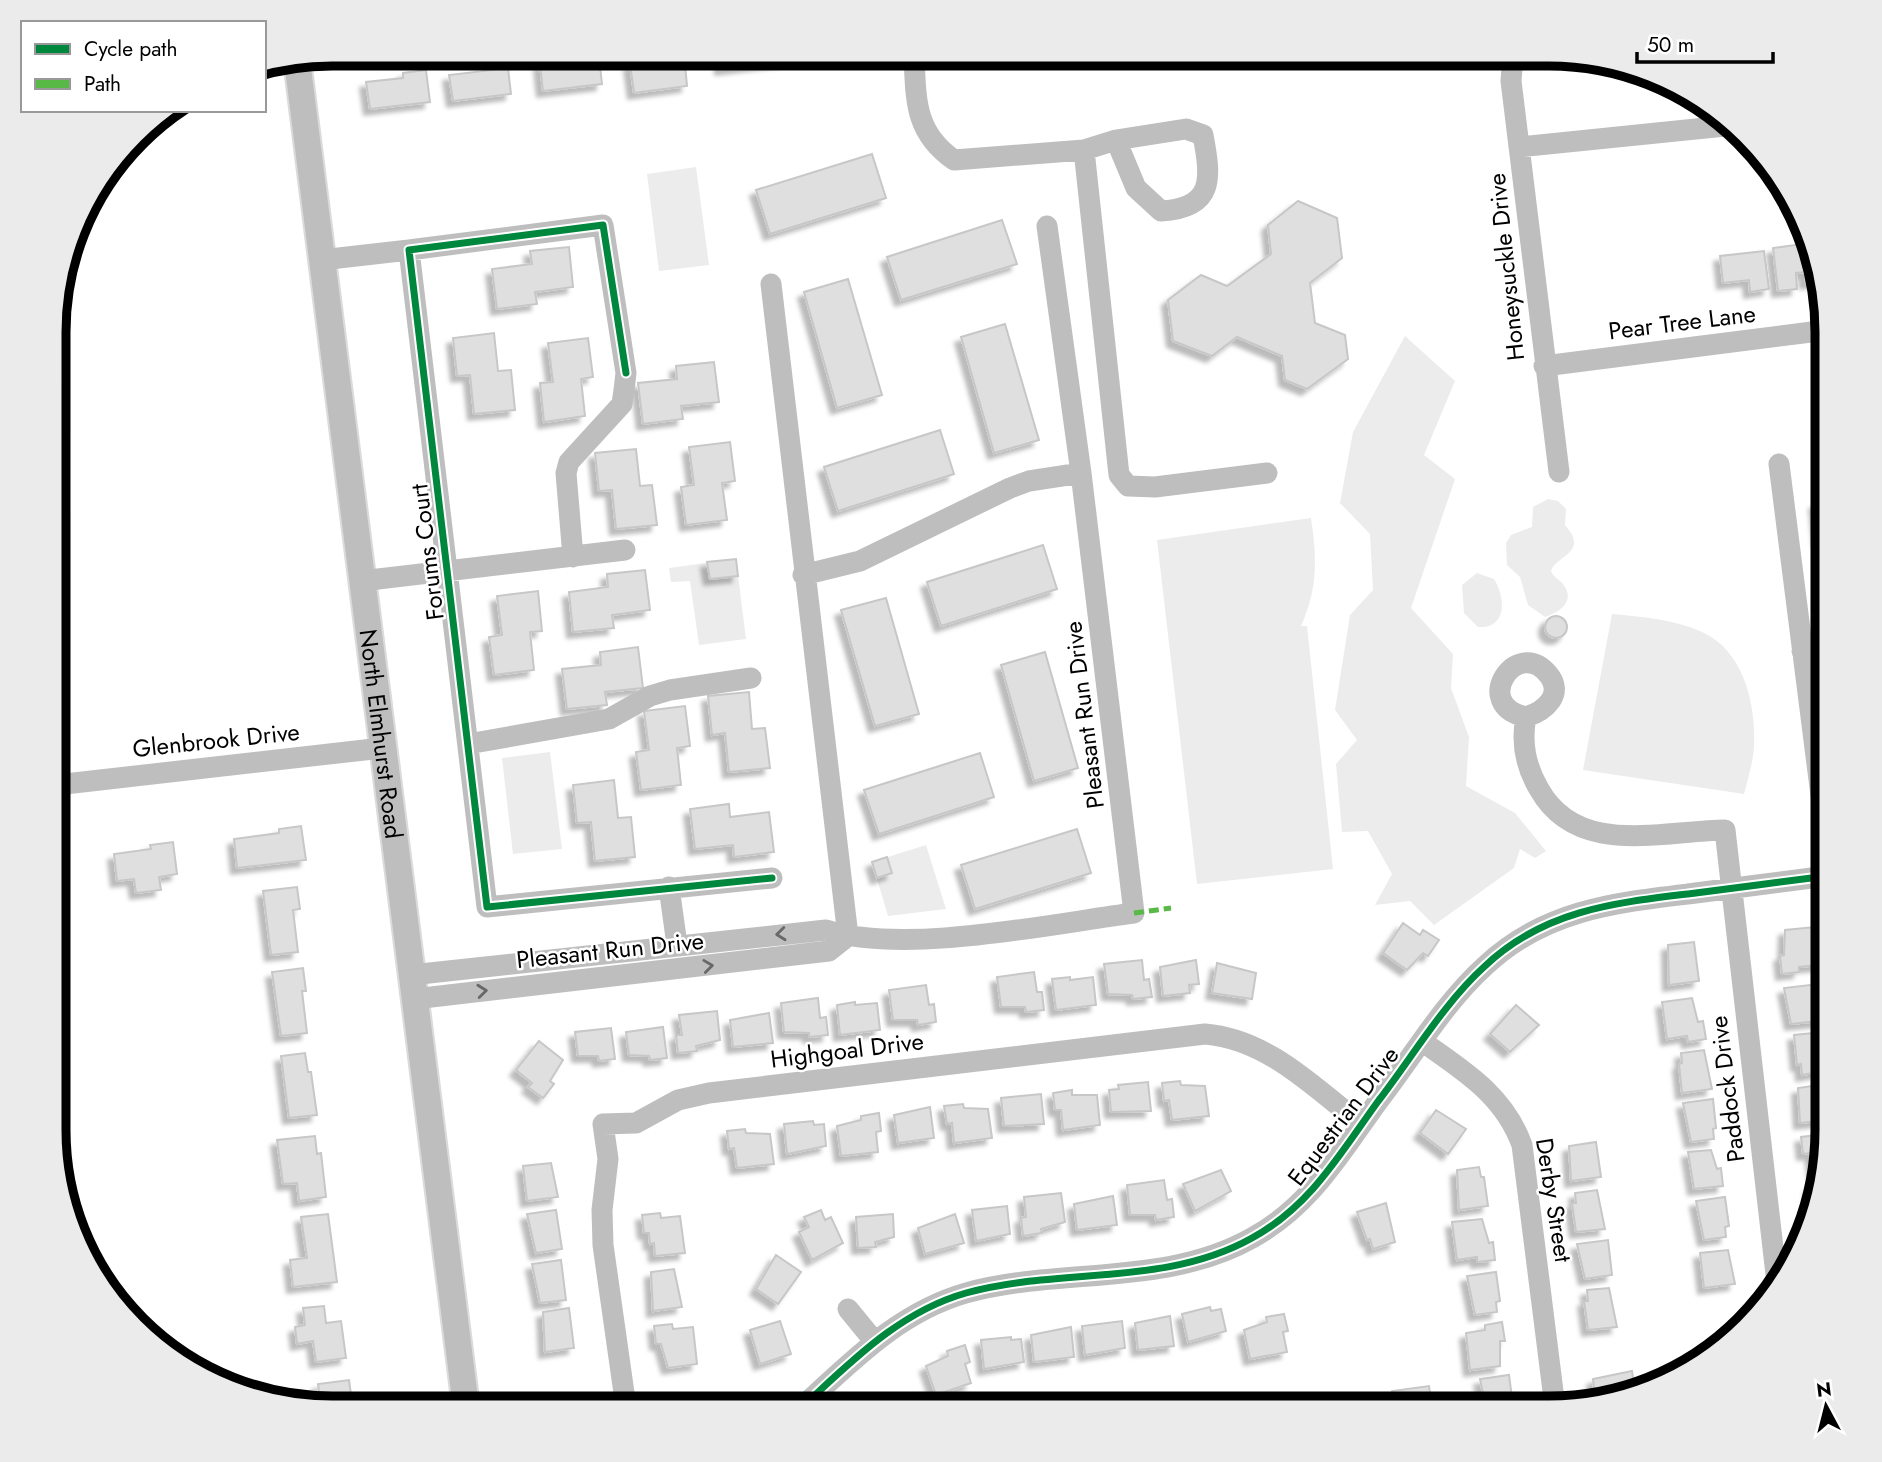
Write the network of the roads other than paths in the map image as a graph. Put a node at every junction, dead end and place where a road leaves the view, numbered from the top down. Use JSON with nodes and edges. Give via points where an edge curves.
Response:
{"nodes":[{"id":1,"x":915,"y":66,"type":"edge"},
{"id":2,"x":1512,"y":66,"type":"edge"},
{"id":3,"x":298,"y":69,"type":"edge"},
{"id":4,"x":1719,"y":127,"type":"edge"},
{"id":5,"x":1116,"y":140,"type":"junction"},
{"id":6,"x":1519,"y":147,"type":"junction"},
{"id":7,"x":1084,"y":150,"type":"junction"},
{"id":8,"x":1047,"y":226,"type":"dead end"},
{"id":9,"x":409,"y":250,"type":"junction"},
{"id":10,"x":321,"y":260,"type":"junction"},
{"id":11,"x":771,"y":284,"type":"dead end"},
{"id":12,"x":1815,"y":332,"type":"edge"},
{"id":13,"x":1544,"y":366,"type":"junction"},
{"id":14,"x":1779,"y":464,"type":"dead end"},
{"id":15,"x":1559,"y":472,"type":"dead end"},
{"id":16,"x":1081,"y":473,"type":"junction"},
{"id":17,"x":1267,"y":473,"type":"dead end"},
{"id":18,"x":625,"y":550,"type":"dead end"},
{"id":19,"x":573,"y":557,"type":"junction"},
{"id":20,"x":449,"y":572,"type":"junction"},
{"id":21,"x":803,"y":575,"type":"junction"},
{"id":22,"x":361,"y":581,"type":"junction"},
{"id":23,"x":1815,"y":650,"type":"edge"},
{"id":24,"x":1802,"y":651,"type":"junction"},
{"id":25,"x":751,"y":678,"type":"dead end"},
{"id":26,"x":1526,"y":717,"type":"dead end"},
{"id":27,"x":468,"y":744,"type":"junction"},
{"id":28,"x":382,"y":748,"type":"junction"},
{"id":29,"x":1815,"y":751,"type":"edge"},
{"id":30,"x":66,"y":784,"type":"edge"},
{"id":31,"x":772,"y":877,"type":"dead end"},
{"id":32,"x":1815,"y":877,"type":"edge"},
{"id":33,"x":669,"y":887,"type":"junction"},
{"id":34,"x":1730,"y":888,"type":"junction"},
{"id":35,"x":848,"y":936,"type":"junction"},
{"id":36,"x":677,"y":946,"type":"junction"},
{"id":37,"x":413,"y":987,"type":"junction"},
{"id":38,"x":1423,"y":1042,"type":"junction"},
{"id":39,"x":1361,"y":1124,"type":"junction"},
{"id":40,"x":1775,"y":1270,"type":"edge"},
{"id":41,"x":848,"y":1309,"type":"dead end"},
{"id":42,"x":874,"y":1342,"type":"junction"},
{"id":43,"x":465,"y":1396,"type":"edge"},
{"id":44,"x":624,"y":1396,"type":"edge"},
{"id":45,"x":814,"y":1396,"type":"edge"},
{"id":46,"x":1554,"y":1396,"type":"edge"}],
"edges":[{"from":1,"to":7,"type":"street","via":[[923,127],[954,160]]},
{"from":2,"to":6,"type":"street","name":"Honeysuckle Drive"},
{"from":3,"to":10,"type":"main road","name":"North Elmhurst Road"},
{"from":4,"to":6,"type":"street"},
{"from":5,"to":5,"type":"street","via":[[1136,188],[1161,211],[1185,210],[1203,194],[1210,169],[1203,135],[1186,129]]},
{"from":5,"to":7,"type":"street"},
{"from":6,"to":13,"type":"street","name":"Honeysuckle Drive"},
{"from":7,"to":17,"type":"street","via":[[1119,475],[1128,486],[1149,487]]},
{"from":8,"to":16,"type":"street","name":"Pleasant Run Drive"},
{"from":9,"to":10,"type":"street"},
{"from":9,"to":19,"type":"street","via":[[603,225],[626,373],[622,404],[569,462]]},
{"from":9,"to":20,"type":"street","name":"Forums Court"},
{"from":10,"to":22,"type":"main road","name":"North Elmhurst Road"},
{"from":11,"to":21,"type":"street"},
{"from":12,"to":13,"type":"street","name":"Pear Tree Lane"},
{"from":13,"to":15,"type":"street","name":"Honeysuckle Drive"},
{"from":14,"to":24,"type":"street"},
{"from":16,"to":21,"type":"street","via":[[1029,481],[860,561]]},
{"from":16,"to":35,"type":"street","name":"Pleasant Run Drive","via":[[1134,913],[934,938]]},
{"from":18,"to":19,"type":"street","name":"Forums Court"},
{"from":19,"to":20,"type":"street","name":"Forums Court"},
{"from":20,"to":22,"type":"street","name":"Forums Court"},
{"from":20,"to":27,"type":"street","name":"Forums Court"},
{"from":21,"to":35,"type":"street"},
{"from":22,"to":28,"type":"main road","name":"North Elmhurst Road"},
{"from":23,"to":24,"type":"street"},
{"from":24,"to":29,"type":"street"},
{"from":25,"to":27,"type":"street","via":[[670,690],[608,719]]},
{"from":26,"to":34,"type":"street","name":"Paddock Drive","via":[[1525,753],[1532,777],[1559,817],[1613,836],[1724,830]]},
{"from":27,"to":33,"type":"street","name":"Forums Court","via":[[487,907]]},
{"from":28,"to":30,"type":"street","name":"Glenbrook Drive"},
{"from":28,"to":37,"type":"main road","name":"North Elmhurst Road"},
{"from":31,"to":33,"type":"street","name":"Forums Court"},
{"from":32,"to":34,"type":"street","name":"Equestrian Drive"},
{"from":33,"to":36,"type":"street"},
{"from":34,"to":38,"type":"street","name":"Equestrian Drive","via":[[1614,903],[1546,923],[1483,967]]},
{"from":34,"to":40,"type":"street","name":"Paddock Drive"},
{"from":35,"to":36,"type":"street","name":"Pleasant Run Drive","one_way":true,"via":[[826,930]]},
{"from":37,"to":35,"type":"street","name":"Pleasant Run Drive","one_way":true,"via":[[829,951]]},
{"from":36,"to":37,"type":"street","name":"Pleasant Run Drive"},
{"from":37,"to":43,"type":"main road","name":"North Elmhurst Road"},
{"from":38,"to":39,"type":"street","name":"Equestrian Drive"},
{"from":38,"to":46,"type":"street","name":"Derby Street","via":[[1491,1093],[1522,1144]]},
{"from":39,"to":42,"type":"street","name":"Equestrian Drive","via":[[1326,1176],[1298,1206],[1278,1223],[1231,1249],[1169,1267],[967,1293],[919,1312]]},
{"from":39,"to":44,"type":"street","name":"Highgoal Drive","via":[[1256,1046],[1205,1034],[709,1093],[678,1100],[636,1122],[603,1124],[608,1160],[603,1245]]},
{"from":41,"to":42,"type":"street"},
{"from":42,"to":45,"type":"street","name":"Equestrian Drive"}]}
